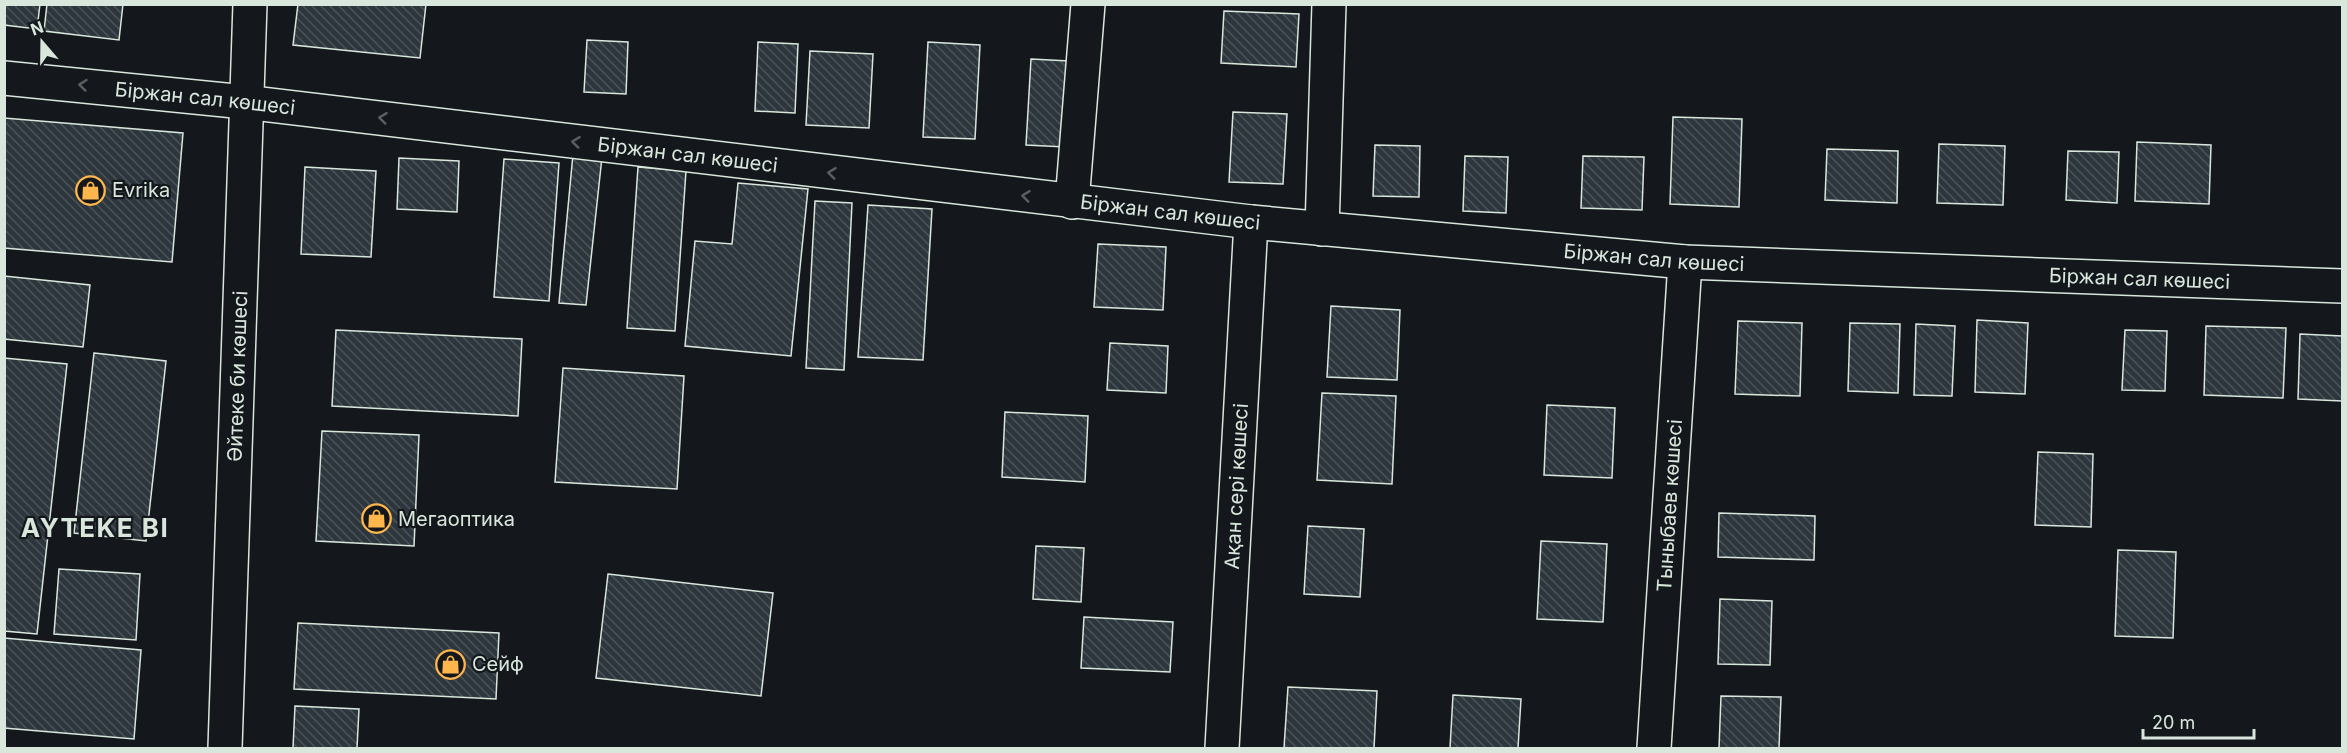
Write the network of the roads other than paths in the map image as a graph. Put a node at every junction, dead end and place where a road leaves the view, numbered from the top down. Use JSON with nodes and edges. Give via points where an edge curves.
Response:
{"nodes":[{"id":1,"x":250,"y":4,"type":"edge"},
{"id":2,"x":1089,"y":4,"type":"edge"},
{"id":3,"x":1329,"y":4,"type":"edge"},
{"id":4,"x":4,"y":78,"type":"edge"},
{"id":5,"x":245,"y":102,"type":"junction"},
{"id":6,"x":1072,"y":202,"type":"junction"},
{"id":7,"x":1251,"y":222,"type":"junction"},
{"id":8,"x":1322,"y":229,"type":"junction"},
{"id":9,"x":1685,"y":262,"type":"junction"},
{"id":10,"x":2343,"y":286,"type":"edge"},
{"id":11,"x":225,"y":748,"type":"edge"},
{"id":12,"x":1222,"y":748,"type":"edge"},
{"id":13,"x":1654,"y":748,"type":"edge"}],
"edges":[{"from":1,"to":5,"type":"street","name":"Әйтеке би көшесі"},
{"from":2,"to":6,"type":"street"},
{"from":3,"to":8,"type":"street"},
{"from":5,"to":4,"type":"street","name":"Біржан сал көшесі","one_way":true},
{"from":6,"to":5,"type":"street","name":"Біржан сал көшесі","one_way":true},
{"from":5,"to":11,"type":"street","name":"Әйтеке би көшесі"},
{"from":6,"to":7,"type":"street","name":"Біржан сал көшесі"},
{"from":7,"to":8,"type":"street","name":"Біржан сал көшесі"},
{"from":7,"to":12,"type":"street","name":"Ақан сері көшесі"},
{"from":8,"to":9,"type":"street","name":"Біржан сал көшесі"},
{"from":9,"to":10,"type":"street","name":"Біржан сал көшесі"},
{"from":9,"to":13,"type":"street","name":"Тыныбаев көшесі"}]}
